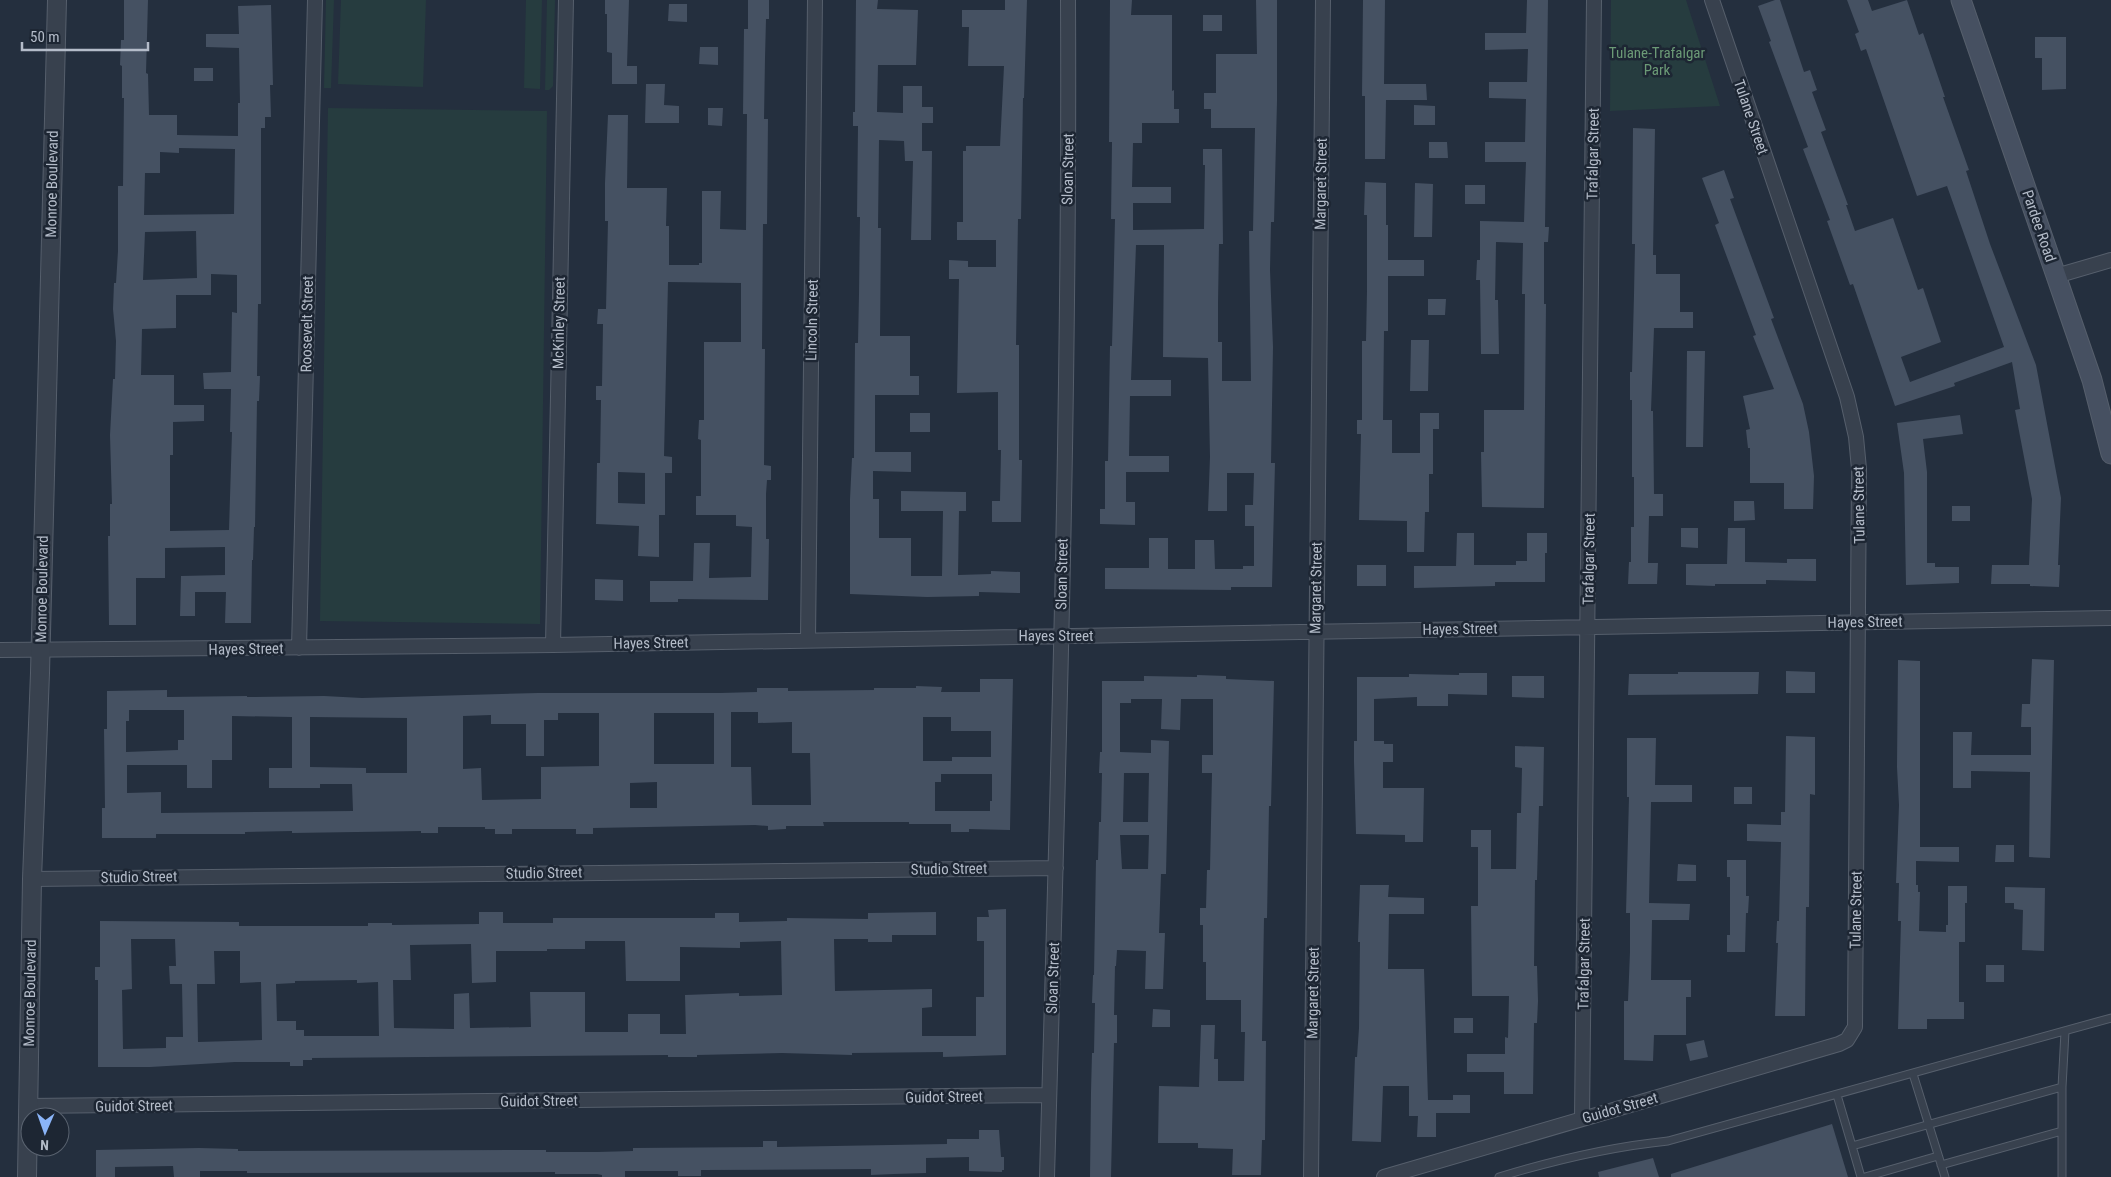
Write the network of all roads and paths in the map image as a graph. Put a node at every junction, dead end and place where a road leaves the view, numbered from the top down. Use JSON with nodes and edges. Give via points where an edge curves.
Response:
{"nodes":[{"id":1,"x":57,"y":0,"type":"edge"},
{"id":2,"x":315,"y":0,"type":"edge"},
{"id":3,"x":566,"y":0,"type":"edge"},
{"id":4,"x":815,"y":0,"type":"edge"},
{"id":5,"x":1068,"y":0,"type":"edge"},
{"id":6,"x":1324,"y":0,"type":"edge"},
{"id":7,"x":1594,"y":0,"type":"edge"},
{"id":8,"x":1712,"y":0,"type":"edge"},
{"id":9,"x":1961,"y":0,"type":"edge"},
{"id":10,"x":2111,"y":260,"type":"edge"},
{"id":11,"x":2056,"y":276,"type":"junction"},
{"id":12,"x":2111,"y":454,"type":"edge"},
{"id":13,"x":2111,"y":618,"type":"edge"},
{"id":14,"x":1859,"y":622,"type":"junction"},
{"id":15,"x":1588,"y":626,"type":"junction"},
{"id":16,"x":1316,"y":631,"type":"junction"},
{"id":17,"x":1062,"y":636,"type":"junction"},
{"id":18,"x":808,"y":640,"type":"junction"},
{"id":19,"x":553,"y":645,"type":"junction"},
{"id":20,"x":299,"y":648,"type":"junction"},
{"id":21,"x":0,"y":650,"type":"edge"},
{"id":22,"x":41,"y":651,"type":"junction"},
{"id":23,"x":1056,"y":868,"type":"junction"},
{"id":24,"x":32,"y":879,"type":"junction"},
{"id":25,"x":2111,"y":1018,"type":"edge"},
{"id":26,"x":1852,"y":1032,"type":"joint"},
{"id":27,"x":2065,"y":1032,"type":"junction"},
{"id":28,"x":1913,"y":1074,"type":"junction"},
{"id":29,"x":2062,"y":1087,"type":"junction"},
{"id":30,"x":1049,"y":1095,"type":"junction"},
{"id":31,"x":1837,"y":1095,"type":"junction"},
{"id":32,"x":28,"y":1106,"type":"junction"},
{"id":33,"x":1582,"y":1119,"type":"junction"},
{"id":34,"x":1929,"y":1125,"type":"junction"},
{"id":35,"x":2062,"y":1131,"type":"junction"},
{"id":36,"x":1852,"y":1146,"type":"junction"},
{"id":37,"x":1938,"y":1156,"type":"junction"},
{"id":38,"x":1941,"y":1165,"type":"junction"},
{"id":39,"x":27,"y":1177,"type":"edge"},
{"id":40,"x":1047,"y":1177,"type":"edge"},
{"id":41,"x":1311,"y":1177,"type":"edge"},
{"id":42,"x":1384,"y":1177,"type":"edge"},
{"id":43,"x":1499,"y":1177,"type":"edge"},
{"id":44,"x":1861,"y":1177,"type":"edge"},
{"id":45,"x":1865,"y":1177,"type":"edge"},
{"id":46,"x":1945,"y":1177,"type":"edge"},
{"id":47,"x":2062,"y":1177,"type":"edge"}],
"edges":[{"from":1,"to":22,"type":"street","name":"Monroe Boulevard"},
{"from":2,"to":20,"type":"street","name":"Roosevelt Street"},
{"from":3,"to":19,"type":"street","name":"McKinley Street"},
{"from":4,"to":18,"type":"street","name":"Lincoln Street"},
{"from":5,"to":17,"type":"street","name":"Sloan Street"},
{"from":6,"to":16,"type":"street","name":"Margaret Street"},
{"from":7,"to":15,"type":"street","name":"Trafalgar Street"},
{"from":8,"to":14,"type":"street","name":"Tulane Street","via":[[1847,397],[1859,469]]},
{"from":9,"to":11,"type":"main road","name":"Pardee Road"},
{"from":10,"to":11,"type":"street"},
{"from":11,"to":12,"type":"main road","name":"Pardee Road","via":[[2092,380]]},
{"from":13,"to":14,"type":"street","name":"Hayes Street"},
{"from":14,"to":15,"type":"street","name":"Hayes Street"},
{"from":14,"to":26,"type":"street","name":"Tulane Street","via":[[1856,1020]]},
{"from":15,"to":16,"type":"street","name":"Hayes Street"},
{"from":15,"to":33,"type":"street","name":"Trafalgar Street"},
{"from":16,"to":17,"type":"street","name":"Hayes Street"},
{"from":16,"to":41,"type":"street","name":"Margaret Street"},
{"from":17,"to":18,"type":"street","name":"Hayes Street"},
{"from":17,"to":23,"type":"street","name":"Sloan Street"},
{"from":18,"to":19,"type":"street","name":"Hayes Street"},
{"from":19,"to":20,"type":"street","name":"Hayes Street"},
{"from":20,"to":22,"type":"street","name":"Hayes Street"},
{"from":21,"to":22,"type":"street","name":"Hayes Street"},
{"from":22,"to":24,"type":"street","name":"Monroe Boulevard"},
{"from":23,"to":24,"type":"street","name":"Studio Street"},
{"from":23,"to":30,"type":"street","name":"Sloan Street"},
{"from":24,"to":32,"type":"street","name":"Monroe Boulevard"},
{"from":25,"to":27,"type":"lane"},
{"from":26,"to":33,"type":"street","name":"Guidot Street","via":[[1839,1044]]},
{"from":27,"to":28,"type":"lane"},
{"from":27,"to":29,"type":"lane"},
{"from":28,"to":31,"type":"lane"},
{"from":28,"to":34,"type":"lane"},
{"from":29,"to":34,"type":"lane"},
{"from":29,"to":35,"type":"lane"},
{"from":30,"to":32,"type":"street","name":"Guidot Street"},
{"from":30,"to":40,"type":"street","name":"Sloan Street"},
{"from":31,"to":36,"type":"lane"},
{"from":31,"to":43,"type":"lane","via":[[1668,1141],[1622,1146],[1554,1160]]},
{"from":32,"to":39,"type":"street","name":"Monroe Boulevard"},
{"from":33,"to":42,"type":"street","name":"Guidot Street"},
{"from":34,"to":36,"type":"lane"},
{"from":34,"to":37,"type":"lane"},
{"from":35,"to":38,"type":"lane"},
{"from":35,"to":47,"type":"lane"},
{"from":36,"to":44,"type":"lane"},
{"from":37,"to":38,"type":"lane"},
{"from":37,"to":45,"type":"lane"},
{"from":38,"to":46,"type":"lane"}]}
